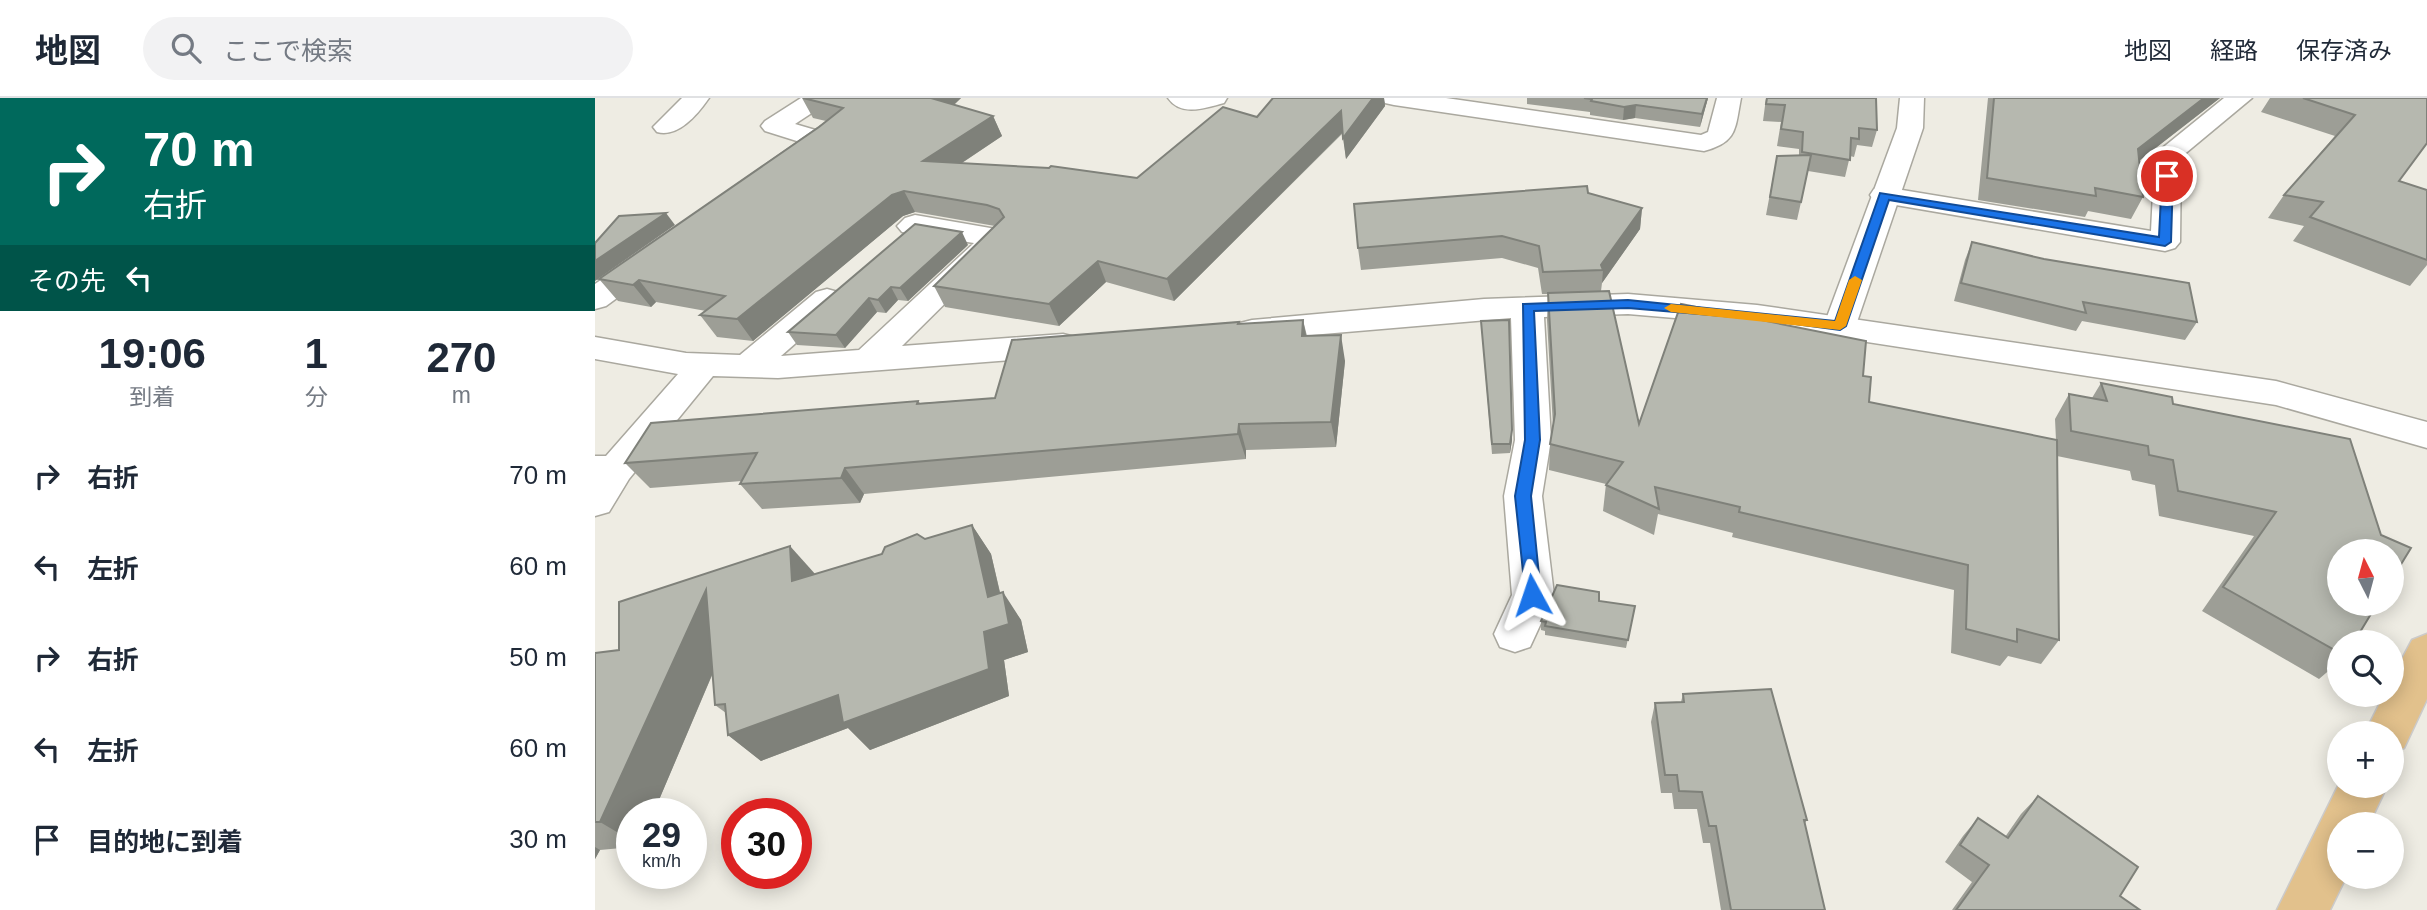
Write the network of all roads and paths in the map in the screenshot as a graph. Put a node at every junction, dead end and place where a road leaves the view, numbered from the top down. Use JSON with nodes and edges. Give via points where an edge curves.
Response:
{"nodes":[{"id":1,"x":697,"y":98,"type":"edge"},
{"id":2,"x":818,"y":98,"type":"edge"},
{"id":3,"x":1180,"y":98,"type":"edge"},
{"id":4,"x":1215,"y":98,"type":"edge"},
{"id":5,"x":1394,"y":98,"type":"edge"},
{"id":6,"x":1728,"y":98,"type":"edge"},
{"id":7,"x":1912,"y":98,"type":"edge"},
{"id":8,"x":2240,"y":98,"type":"edge"},
{"id":9,"x":666,"y":127,"type":"dead end"},
{"id":10,"x":764,"y":180,"type":"edge"},
{"id":11,"x":1884,"y":195,"type":"junction"},
{"id":12,"x":894,"y":242,"type":"edge"},
{"id":13,"x":674,"y":243,"type":"edge"},
{"id":14,"x":853,"y":277,"type":"edge"},
{"id":15,"x":595,"y":299,"type":"edge"},
{"id":16,"x":1527,"y":307,"type":"junction"},
{"id":17,"x":1840,"y":326,"type":"junction"},
{"id":18,"x":1226,"y":332,"type":"edge"},
{"id":19,"x":1089,"y":343,"type":"edge"},
{"id":20,"x":595,"y":348,"type":"edge"},
{"id":21,"x":868,"y":360,"type":"junction"},
{"id":22,"x":705,"y":365,"type":"junction"},
{"id":23,"x":748,"y":366,"type":"junction"},
{"id":24,"x":2427,"y":435,"type":"edge"},
{"id":25,"x":605,"y":470,"type":"edge"},
{"id":26,"x":595,"y":502,"type":"edge"},
{"id":27,"x":1515,"y":634,"type":"dead end"},
{"id":28,"x":2427,"y":653,"type":"edge"},
{"id":29,"x":2394,"y":721,"type":"edge"},
{"id":30,"x":2327,"y":861,"type":"edge"},
{"id":31,"x":2303,"y":910,"type":"edge"}],
"edges":[{"from":1,"to":9,"type":"street"},
{"from":2,"to":10,"type":"street","via":[[774,126],[820,140]]},
{"from":3,"to":4,"type":"street","via":[[1190,103]]},
{"from":5,"to":6,"type":"street","via":[[1704,144],[1720,136]]},
{"from":7,"to":11,"type":"street","via":[[1910,128]]},
{"from":8,"to":11,"type":"street","via":[[2168,154],[2165,242]]},
{"from":11,"to":17,"type":"street"},
{"from":12,"to":21,"type":"street","via":[[915,224],[996,238]]},
{"from":13,"to":15,"type":"street"},
{"from":14,"to":23,"type":"street"},
{"from":16,"to":17,"type":"street","via":[[1628,304]]},
{"from":16,"to":18,"type":"street"},
{"from":16,"to":27,"type":"street","via":[[1533,440],[1523,496],[1532,595]]},
{"from":17,"to":24,"type":"street","via":[[2276,393]]},
{"from":19,"to":21,"type":"street"},
{"from":20,"to":22,"type":"street"},
{"from":21,"to":23,"type":"street"},
{"from":22,"to":23,"type":"street"},
{"from":22,"to":25,"type":"street"},
{"from":25,"to":26,"type":"street"},
{"from":28,"to":29,"type":"main road"},
{"from":30,"to":31,"type":"main road"}]}
